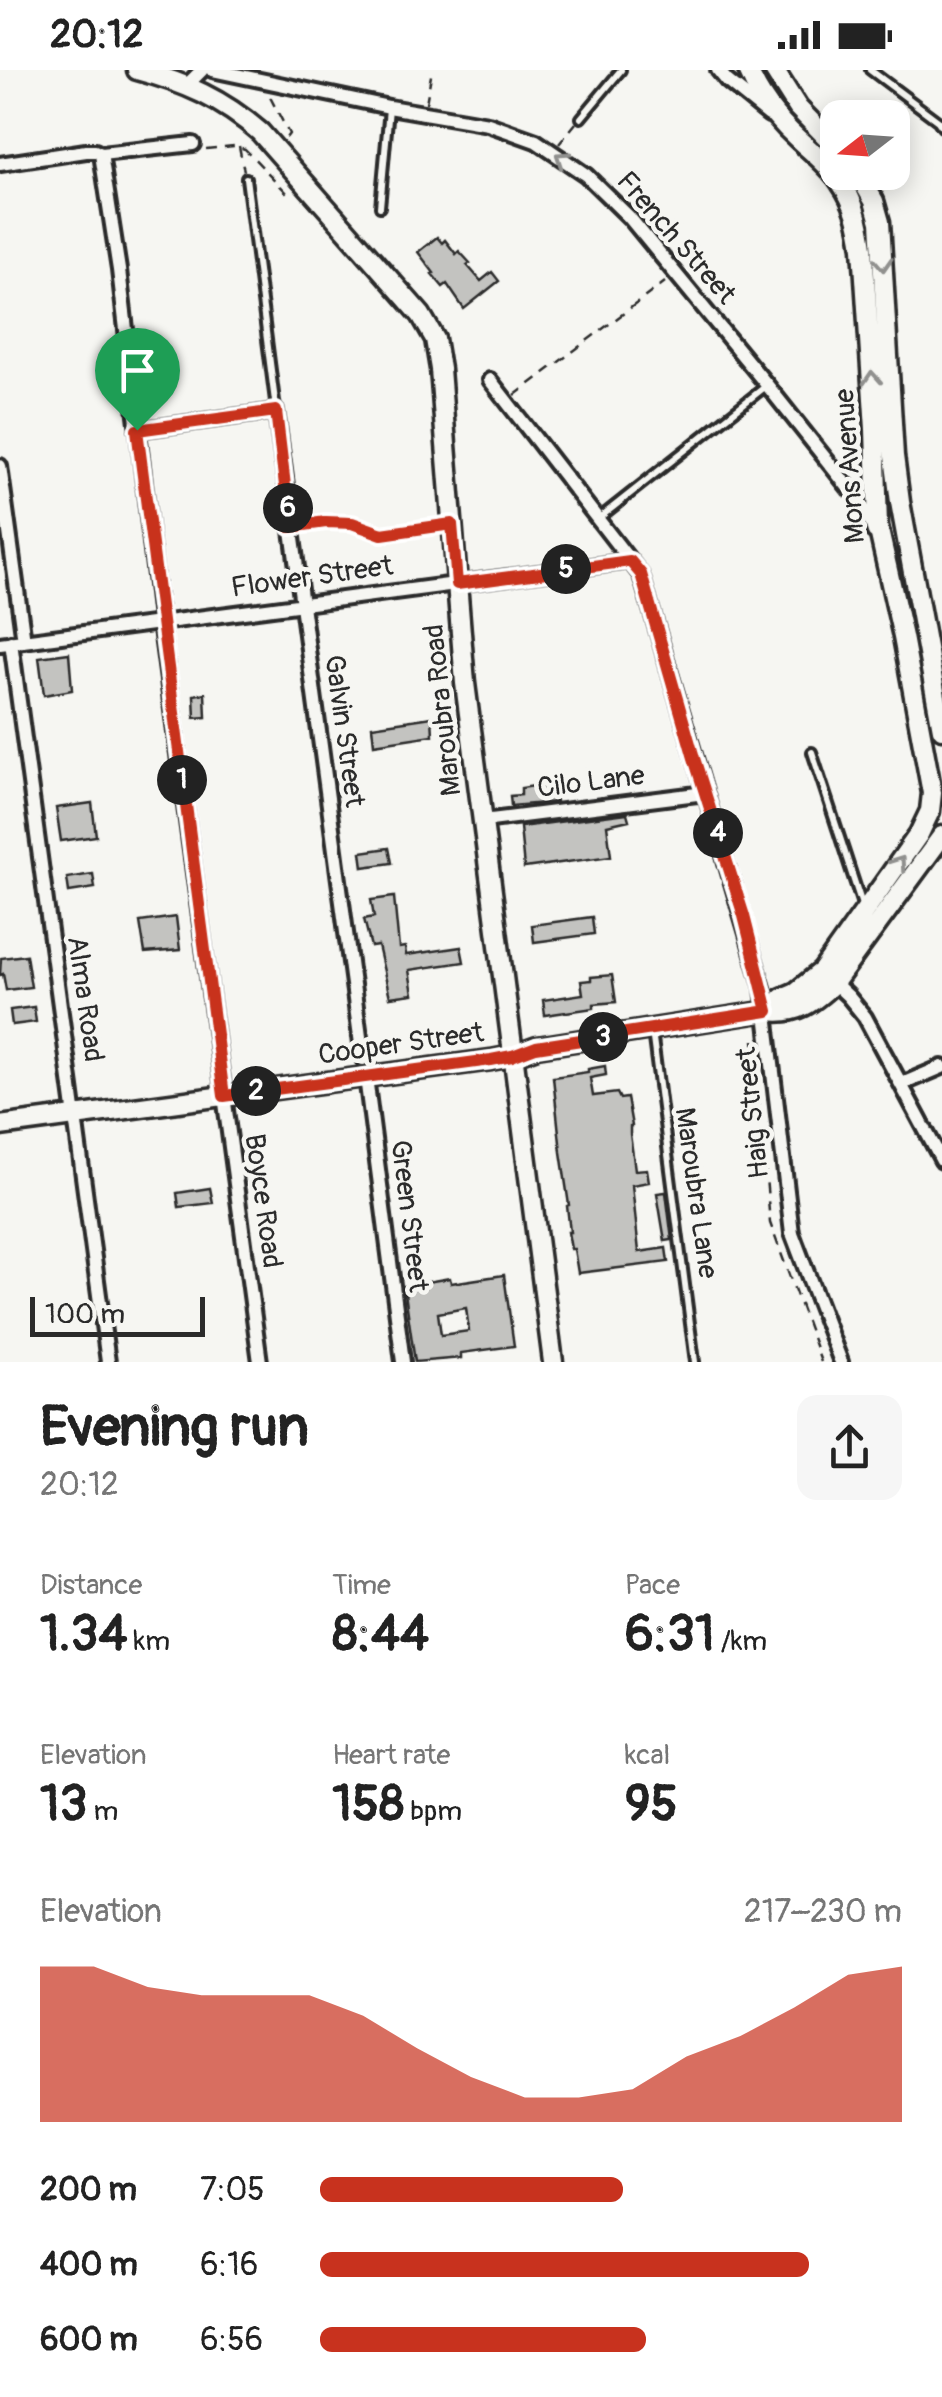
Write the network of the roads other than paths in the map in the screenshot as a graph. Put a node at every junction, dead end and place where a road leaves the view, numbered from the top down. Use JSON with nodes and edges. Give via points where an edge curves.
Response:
{"nodes":[{"id":1,"x":137,"y":70,"type":"edge"},
{"id":2,"x":202,"y":70,"type":"edge"},
{"id":3,"x":212,"y":70,"type":"edge"},
{"id":4,"x":621,"y":70,"type":"edge"},
{"id":5,"x":718,"y":70,"type":"edge"},
{"id":6,"x":748,"y":70,"type":"edge"},
{"id":7,"x":774,"y":70,"type":"edge"},
{"id":8,"x":870,"y":70,"type":"edge"},
{"id":9,"x":244,"y":74,"type":"edge"},
{"id":10,"x":187,"y":85,"type":"junction"},
{"id":11,"x":389,"y":106,"type":"junction"},
{"id":12,"x":580,"y":118,"type":"road end"},
{"id":13,"x":942,"y":127,"type":"edge"},
{"id":14,"x":820,"y":131,"type":"edge"},
{"id":15,"x":794,"y":136,"type":"junction"},
{"id":16,"x":193,"y":144,"type":"road end"},
{"id":17,"x":101,"y":154,"type":"junction"},
{"id":18,"x":0,"y":164,"type":"edge"},
{"id":19,"x":246,"y":178,"type":"road end"},
{"id":20,"x":868,"y":190,"type":"edge"},
{"id":21,"x":380,"y":207,"type":"dead end"},
{"id":22,"x":490,"y":380,"type":"dead end"},
{"id":23,"x":768,"y":385,"type":"junction"},
{"id":24,"x":276,"y":411,"type":"junction"},
{"id":25,"x":137,"y":430,"type":"junction"},
{"id":26,"x":0,"y":466,"type":"edge"},
{"id":27,"x":598,"y":519,"type":"junction"},
{"id":28,"x":452,"y":524,"type":"junction"},
{"id":29,"x":290,"y":527,"type":"junction"},
{"id":30,"x":884,"y":558,"type":"junction"},
{"id":31,"x":630,"y":561,"type":"junction"},
{"id":32,"x":457,"y":584,"type":"junction"},
{"id":33,"x":301,"y":604,"type":"junction"},
{"id":34,"x":161,"y":623,"type":"junction"},
{"id":35,"x":12,"y":642,"type":"edge"},
{"id":36,"x":942,"y":729,"type":"edge"},
{"id":37,"x":812,"y":752,"type":"dead end"},
{"id":38,"x":705,"y":793,"type":"junction"},
{"id":39,"x":483,"y":821,"type":"junction"},
{"id":40,"x":942,"y":836,"type":"edge"},
{"id":41,"x":864,"y":911,"type":"junction"},
{"id":42,"x":828,"y":977,"type":"junction"},
{"id":43,"x":768,"y":1011,"type":"junction"},
{"id":44,"x":652,"y":1030,"type":"junction"},
{"id":45,"x":512,"y":1056,"type":"junction"},
{"id":46,"x":942,"y":1067,"type":"edge"},
{"id":47,"x":365,"y":1068,"type":"junction"},
{"id":48,"x":902,"y":1084,"type":"junction"},
{"id":49,"x":224,"y":1096,"type":"junction"},
{"id":50,"x":76,"y":1116,"type":"junction"},
{"id":51,"x":0,"y":1126,"type":"edge"},
{"id":52,"x":942,"y":1161,"type":"edge"},
{"id":53,"x":108,"y":1362,"type":"edge"},
{"id":54,"x":260,"y":1362,"type":"edge"},
{"id":55,"x":403,"y":1362,"type":"edge"},
{"id":56,"x":553,"y":1362,"type":"edge"},
{"id":57,"x":696,"y":1362,"type":"edge"},
{"id":58,"x":838,"y":1362,"type":"edge"}],
"edges":[{"from":1,"to":10,"type":"street","name":"Maroubra Road"},
{"from":2,"to":10,"type":"street"},
{"from":3,"to":9,"type":"street","name":"French Street"},
{"from":4,"to":12,"type":"lane"},
{"from":5,"to":15,"type":"street"},
{"from":6,"to":15,"type":"street","name":"Mons Avenue","via":[[762,99]]},
{"from":7,"to":14,"type":"street"},
{"from":8,"to":13,"type":"lane"},
{"from":9,"to":11,"type":"street","name":"French Street"},
{"from":10,"to":28,"type":"street","name":"Maroubra Road","via":[[260,132],[429,325],[438,354]]},
{"from":11,"to":21,"type":"lane"},
{"from":23,"to":11,"type":"street","name":"French Street","one_way":true,"via":[[630,217],[586,174],[536,141],[488,124]]},
{"from":30,"to":15,"type":"street","name":"Mons Avenue","one_way":true,"via":[[859,221],[833,172]]},
{"from":16,"to":17,"type":"street"},
{"from":17,"to":18,"type":"street"},
{"from":17,"to":25,"type":"street","name":"Boyce Road"},
{"from":19,"to":24,"type":"lane"},
{"from":20,"to":36,"type":"street","name":"Mons Avenue","one_way":true,"via":[[880,222],[900,502]]},
{"from":22,"to":27,"type":"street","name":"Haig Street"},
{"from":23,"to":27,"type":"lane"},
{"from":23,"to":30,"type":"street","name":"French Street","via":[[864,508]]},
{"from":24,"to":25,"type":"street"},
{"from":24,"to":29,"type":"street","name":"Galvin Street"},
{"from":25,"to":34,"type":"street","name":"Boyce Road"},
{"from":26,"to":35,"type":"street","name":"Alma Road"},
{"from":27,"to":31,"type":"street","name":"Haig Street"},
{"from":28,"to":29,"type":"lane","via":[[382,534],[352,523]]},
{"from":28,"to":32,"type":"street","name":"Maroubra Road"},
{"from":29,"to":33,"type":"street","name":"Galvin Street"},
{"from":41,"to":30,"type":"street","name":"Mons Avenue","one_way":true,"via":[[919,834],[932,793]]},
{"from":31,"to":32,"type":"street","name":"Flower Street"},
{"from":31,"to":38,"type":"street","name":"Haig Street","via":[[641,574]]},
{"from":32,"to":33,"type":"street","name":"Flower Street"},
{"from":32,"to":39,"type":"street","name":"Maroubra Road"},
{"from":33,"to":34,"type":"street","name":"Flower Street"},
{"from":33,"to":47,"type":"street","name":"Galvin Street"},
{"from":34,"to":35,"type":"street","name":"Flower Street"},
{"from":34,"to":49,"type":"street","name":"Boyce Road"},
{"from":35,"to":50,"type":"street","name":"Alma Road"},
{"from":37,"to":41,"type":"lane"},
{"from":38,"to":39,"type":"street","name":"Cilo Lane"},
{"from":38,"to":43,"type":"street","name":"Haig Street"},
{"from":39,"to":45,"type":"street","name":"Maroubra Road"},
{"from":40,"to":42,"type":"street","name":"Mons Avenue"},
{"from":41,"to":42,"type":"street","name":"Mons Avenue"},
{"from":42,"to":43,"type":"street","name":"Mons Avenue","via":[[818,998],[787,1014]]},
{"from":42,"to":48,"type":"street","via":[[865,1017]]},
{"from":43,"to":44,"type":"street","name":"Mons Avenue"},
{"from":43,"to":58,"type":"street","name":"Haig Street","via":[[792,1233]]},
{"from":44,"to":45,"type":"street","name":"Mons Avenue"},
{"from":44,"to":57,"type":"lane","name":"Maroubra Lane"},
{"from":45,"to":47,"type":"street","name":"Cooper Street"},
{"from":45,"to":56,"type":"street","name":"Maroubra Road"},
{"from":46,"to":48,"type":"street"},
{"from":47,"to":49,"type":"street","name":"Cooper Street"},
{"from":47,"to":55,"type":"street","name":"Green Street"},
{"from":48,"to":52,"type":"street"},
{"from":49,"to":50,"type":"street","name":"Cooper Street"},
{"from":49,"to":54,"type":"street","name":"Boyce Road"},
{"from":50,"to":51,"type":"street","name":"Cooper Street"},
{"from":50,"to":53,"type":"street","name":"Alma Road"}]}
